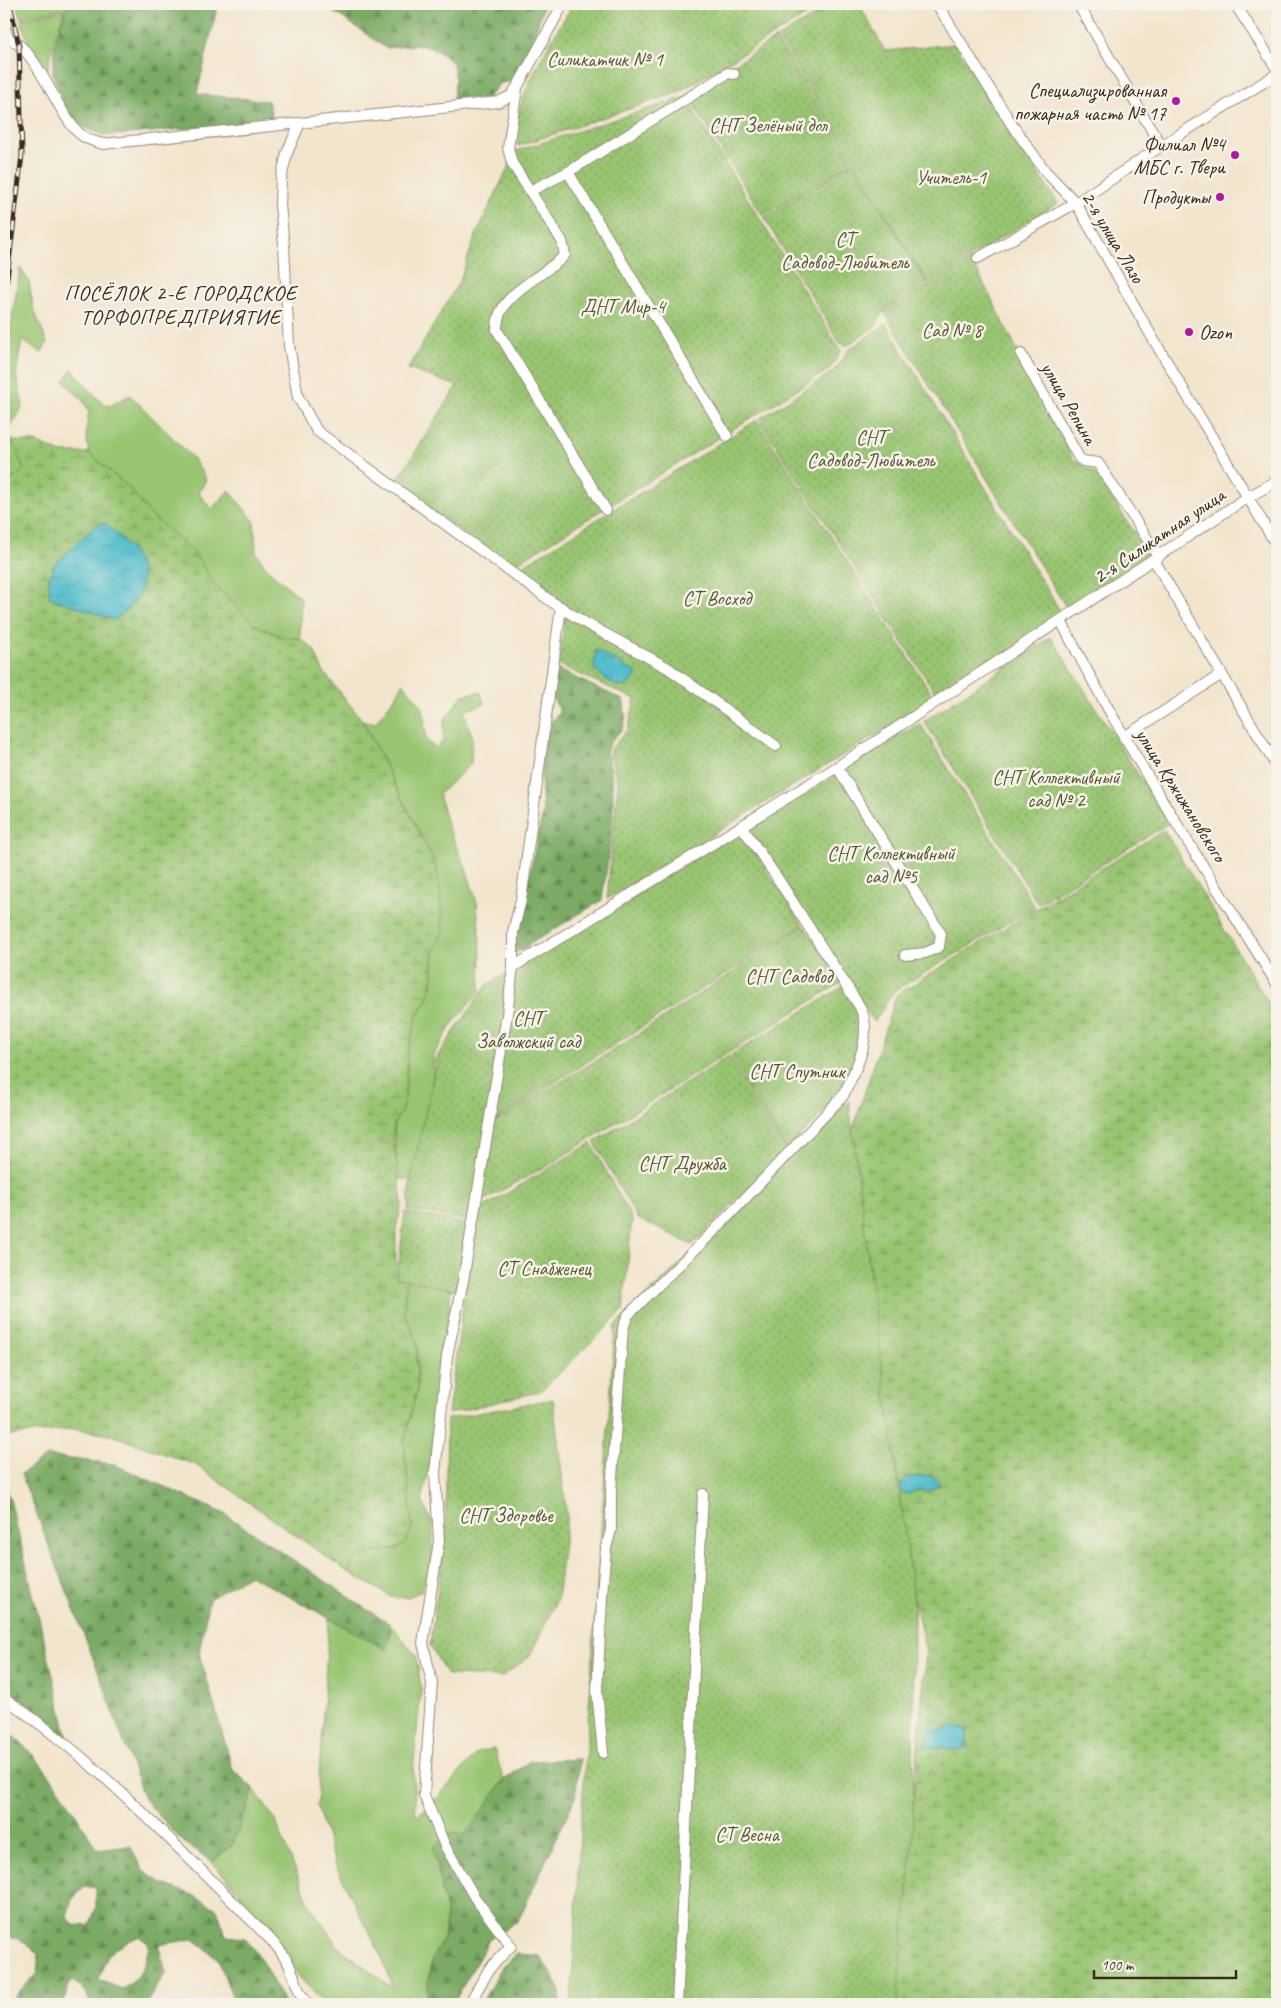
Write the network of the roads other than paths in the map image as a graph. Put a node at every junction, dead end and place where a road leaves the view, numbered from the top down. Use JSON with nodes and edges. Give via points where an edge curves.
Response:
{"nodes":[{"id":1,"x":563,"y":4,"type":"edge"},
{"id":2,"x":936,"y":4,"type":"edge"},
{"id":3,"x":1078,"y":4,"type":"edge"},
{"id":4,"x":1235,"y":4,"type":"edge"},
{"id":5,"x":4,"y":26,"type":"edge"},
{"id":6,"x":6,"y":38,"type":"edge"},
{"id":7,"x":1277,"y":69,"type":"edge"},
{"id":8,"x":734,"y":74,"type":"dead end"},
{"id":9,"x":1277,"y":74,"type":"edge"},
{"id":10,"x":517,"y":87,"type":"junction"},
{"id":11,"x":300,"y":123,"type":"junction"},
{"id":12,"x":1161,"y":146,"type":"junction"},
{"id":13,"x":568,"y":172,"type":"junction"},
{"id":14,"x":530,"y":191,"type":"junction"},
{"id":15,"x":1076,"y":203,"type":"junction"},
{"id":16,"x":978,"y":258,"type":"dead end"},
{"id":17,"x":1021,"y":354,"type":"dead end"},
{"id":18,"x":727,"y":436,"type":"dead end"},
{"id":19,"x":1277,"y":481,"type":"edge"},
{"id":20,"x":1248,"y":497,"type":"junction"},
{"id":21,"x":606,"y":510,"type":"dead end"},
{"id":22,"x":1277,"y":546,"type":"edge"},
{"id":23,"x":1157,"y":559,"type":"junction"},
{"id":24,"x":561,"y":608,"type":"junction"},
{"id":25,"x":1061,"y":622,"type":"junction"},
{"id":26,"x":1222,"y":674,"type":"junction"},
{"id":27,"x":1124,"y":737,"type":"junction"},
{"id":28,"x":776,"y":746,"type":"dead end"},
{"id":29,"x":837,"y":767,"type":"junction"},
{"id":30,"x":1277,"y":767,"type":"edge"},
{"id":31,"x":742,"y":828,"type":"junction"},
{"id":32,"x":905,"y":955,"type":"dead end"},
{"id":33,"x":513,"y":968,"type":"junction"},
{"id":34,"x":1277,"y":984,"type":"edge"},
{"id":35,"x":703,"y":1494,"type":"dead end"},
{"id":36,"x":4,"y":1698,"type":"edge"},
{"id":37,"x":603,"y":1753,"type":"dead end"},
{"id":38,"x":308,"y":2004,"type":"edge"},
{"id":39,"x":469,"y":2004,"type":"edge"},
{"id":40,"x":677,"y":2004,"type":"edge"}],
"edges":[{"from":1,"to":10,"type":"street"},
{"from":2,"to":15,"type":"street","name":"2-я улица Лазо","via":[[1012,125],[1046,172]]},
{"from":3,"to":12,"type":"street"},
{"from":4,"to":7,"type":"street"},
{"from":5,"to":6,"type":"street"},
{"from":6,"to":11,"type":"street","via":[[29,56],[73,127],[95,142],[103,144]]},
{"from":8,"to":13,"type":"street","via":[[728,74]]},
{"from":9,"to":12,"type":"street"},
{"from":10,"to":11,"type":"street","via":[[511,96],[498,102]]},
{"from":10,"to":14,"type":"street","via":[[508,148],[512,163]]},
{"from":11,"to":24,"type":"street","via":[[287,153],[280,205],[289,346],[298,396],[317,431]]},
{"from":12,"to":15,"type":"street"},
{"from":13,"to":14,"type":"street"},
{"from":13,"to":18,"type":"street"},
{"from":14,"to":21,"type":"street","via":[[562,241],[565,255],[521,288],[502,308],[496,319],[497,330]]},
{"from":15,"to":16,"type":"street"},
{"from":15,"to":20,"type":"street","name":"2-я улица Лазо"},
{"from":17,"to":23,"type":"street","name":"улица Репина","via":[[1079,458],[1098,463]]},
{"from":19,"to":20,"type":"street","name":"2-я Силикатная улица"},
{"from":20,"to":22,"type":"street","name":"2-я улица Лазо"},
{"from":20,"to":23,"type":"street","name":"2-я Силикатная улица"},
{"from":23,"to":25,"type":"street","name":"2-я Силикатная улица"},
{"from":23,"to":26,"type":"street","name":"улица Репина"},
{"from":24,"to":28,"type":"street","via":[[668,668]]},
{"from":24,"to":33,"type":"street","via":[[522,900],[513,932]]},
{"from":25,"to":27,"type":"street","name":"улица Кржижановского"},
{"from":25,"to":29,"type":"street","name":"2-я Силикатная улица"},
{"from":26,"to":27,"type":"street"},
{"from":26,"to":30,"type":"street","name":"улица Репина"},
{"from":27,"to":34,"type":"street","name":"улица Кржижановского"},
{"from":29,"to":31,"type":"street","name":"2-я Силикатная улица"},
{"from":29,"to":32,"type":"street","via":[[941,934],[939,947],[926,953]]},
{"from":31,"to":33,"type":"street","name":"2-я Силикатная улица"},
{"from":31,"to":37,"type":"street","via":[[860,1007],[866,1019],[865,1038],[843,1096],[716,1229],[628,1315],[623,1328],[597,1691]]},
{"from":33,"to":39,"type":"street","via":[[447,1356],[435,1473],[439,1541],[423,1643],[432,1683],[424,1795],[445,1846],[475,1898],[512,1946],[490,1968]]},
{"from":35,"to":40,"type":"street"},
{"from":36,"to":38,"type":"street","via":[[98,1773],[281,1950],[298,1992]]}]}
